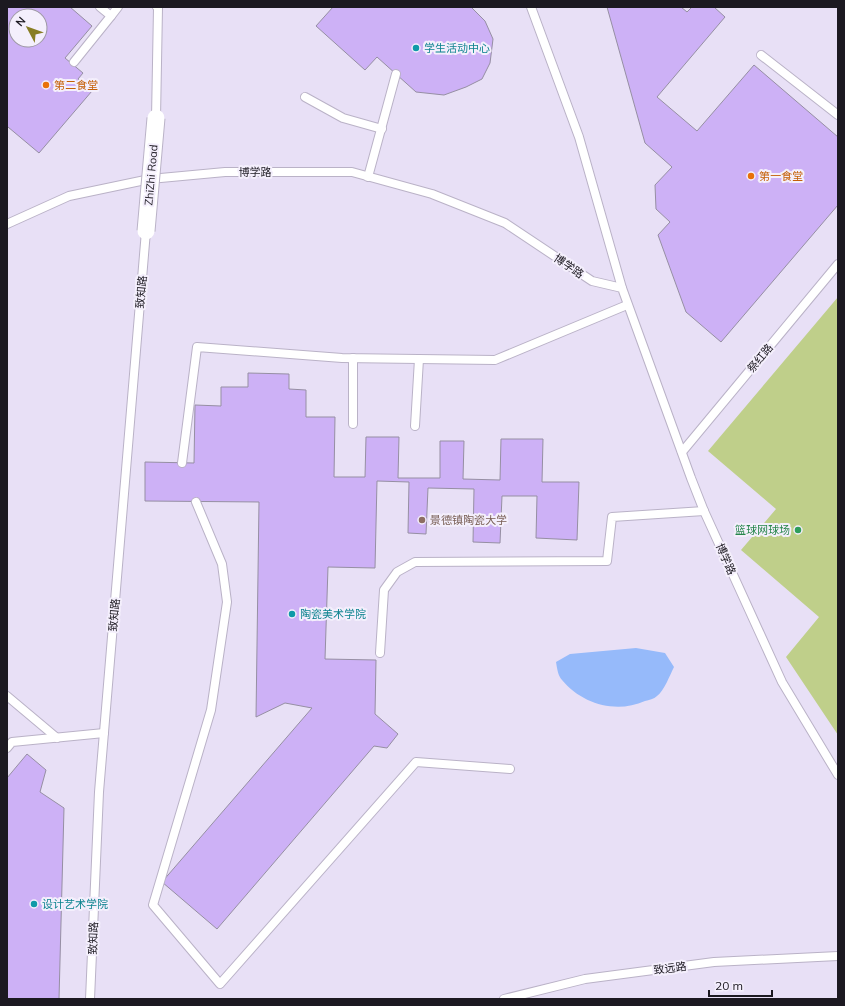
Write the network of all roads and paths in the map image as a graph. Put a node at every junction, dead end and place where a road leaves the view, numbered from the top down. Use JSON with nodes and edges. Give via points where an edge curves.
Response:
{"nodes":[{"id":1,"x":100,"y":7,"type":"edge"},
{"id":2,"x":118,"y":7,"type":"edge"},
{"id":3,"x":157,"y":7,"type":"edge"},
{"id":4,"x":531,"y":7,"type":"edge"},
{"id":5,"x":111,"y":16,"type":"junction"},
{"id":6,"x":761,"y":55,"type":"dead end"},
{"id":7,"x":74,"y":62,"type":"dead end"},
{"id":8,"x":396,"y":74,"type":"dead end"},
{"id":9,"x":305,"y":97,"type":"dead end"},
{"id":10,"x":838,"y":115,"type":"edge"},
{"id":11,"x":156,"y":118,"type":"joint"},
{"id":12,"x":382,"y":128,"type":"junction"},
{"id":13,"x":368,"y":177,"type":"junction"},
{"id":14,"x":150,"y":179,"type":"junction"},
{"id":15,"x":7,"y":224,"type":"edge"},
{"id":16,"x":146,"y":231,"type":"joint"},
{"id":17,"x":838,"y":264,"type":"edge"},
{"id":18,"x":622,"y":288,"type":"junction"},
{"id":19,"x":627,"y":305,"type":"junction"},
{"id":20,"x":353,"y":358,"type":"junction"},
{"id":21,"x":419,"y":359,"type":"junction"},
{"id":22,"x":353,"y":424,"type":"dead end"},
{"id":23,"x":415,"y":426,"type":"dead end"},
{"id":24,"x":682,"y":452,"type":"junction"},
{"id":25,"x":182,"y":463,"type":"dead end"},
{"id":26,"x":196,"y":502,"type":"dead end"},
{"id":27,"x":704,"y":511,"type":"junction"},
{"id":28,"x":380,"y":653,"type":"dead end"},
{"id":29,"x":7,"y":696,"type":"edge"},
{"id":30,"x":104,"y":734,"type":"junction"},
{"id":31,"x":57,"y":738,"type":"junction"},
{"id":32,"x":7,"y":748,"type":"edge"},
{"id":33,"x":510,"y":769,"type":"dead end"},
{"id":34,"x":838,"y":775,"type":"edge"},
{"id":35,"x":838,"y":956,"type":"edge"},
{"id":36,"x":90,"y":999,"type":"edge"},
{"id":37,"x":504,"y":999,"type":"edge"}],
"edges":[{"from":1,"to":5,"type":"lane"},
{"from":2,"to":5,"type":"lane"},
{"from":3,"to":11,"type":"lane"},
{"from":4,"to":18,"type":"lane","via":[[579,137]]},
{"from":5,"to":7,"type":"lane"},
{"from":6,"to":10,"type":"lane"},
{"from":8,"to":12,"type":"lane"},
{"from":9,"to":12,"type":"lane","via":[[343,118]]},
{"from":11,"to":14,"type":"street","name":"ZhiZhi Road","bridge":true},
{"from":12,"to":13,"type":"lane"},
{"from":13,"to":14,"type":"lane","name":"博学路","via":[[352,172],[225,172]]},
{"from":13,"to":18,"type":"lane","name":"博学路","via":[[432,194],[504,223],[592,281]]},
{"from":14,"to":15,"type":"lane","name":"博学路","via":[[69,196]]},
{"from":14,"to":16,"type":"street","name":"ZhiZhi Road","bridge":true},
{"from":16,"to":30,"type":"lane","name":"致知路"},
{"from":17,"to":24,"type":"lane","name":"祭红路"},
{"from":18,"to":19,"type":"lane","name":"博学路"},
{"from":19,"to":21,"type":"lane","via":[[495,360]]},
{"from":19,"to":24,"type":"lane","name":"博学路"},
{"from":20,"to":21,"type":"lane"},
{"from":20,"to":22,"type":"lane"},
{"from":20,"to":25,"type":"lane","via":[[197,347]]},
{"from":21,"to":23,"type":"lane"},
{"from":24,"to":27,"type":"lane","name":"博学路"},
{"from":26,"to":33,"type":"lane","via":[[222,564],[227,602],[211,710],[153,906],[220,984],[416,762]]},
{"from":27,"to":28,"type":"lane","via":[[612,517],[607,561],[415,562],[397,572],[384,590]]},
{"from":27,"to":34,"type":"lane","name":"博学路","via":[[782,682]]},
{"from":29,"to":31,"type":"lane"},
{"from":30,"to":31,"type":"lane"},
{"from":30,"to":36,"type":"lane","name":"致知路"},
{"from":31,"to":32,"type":"lane","via":[[12,742]]},
{"from":35,"to":37,"type":"lane","name":"致远路","via":[[714,962],[585,979]]}]}
